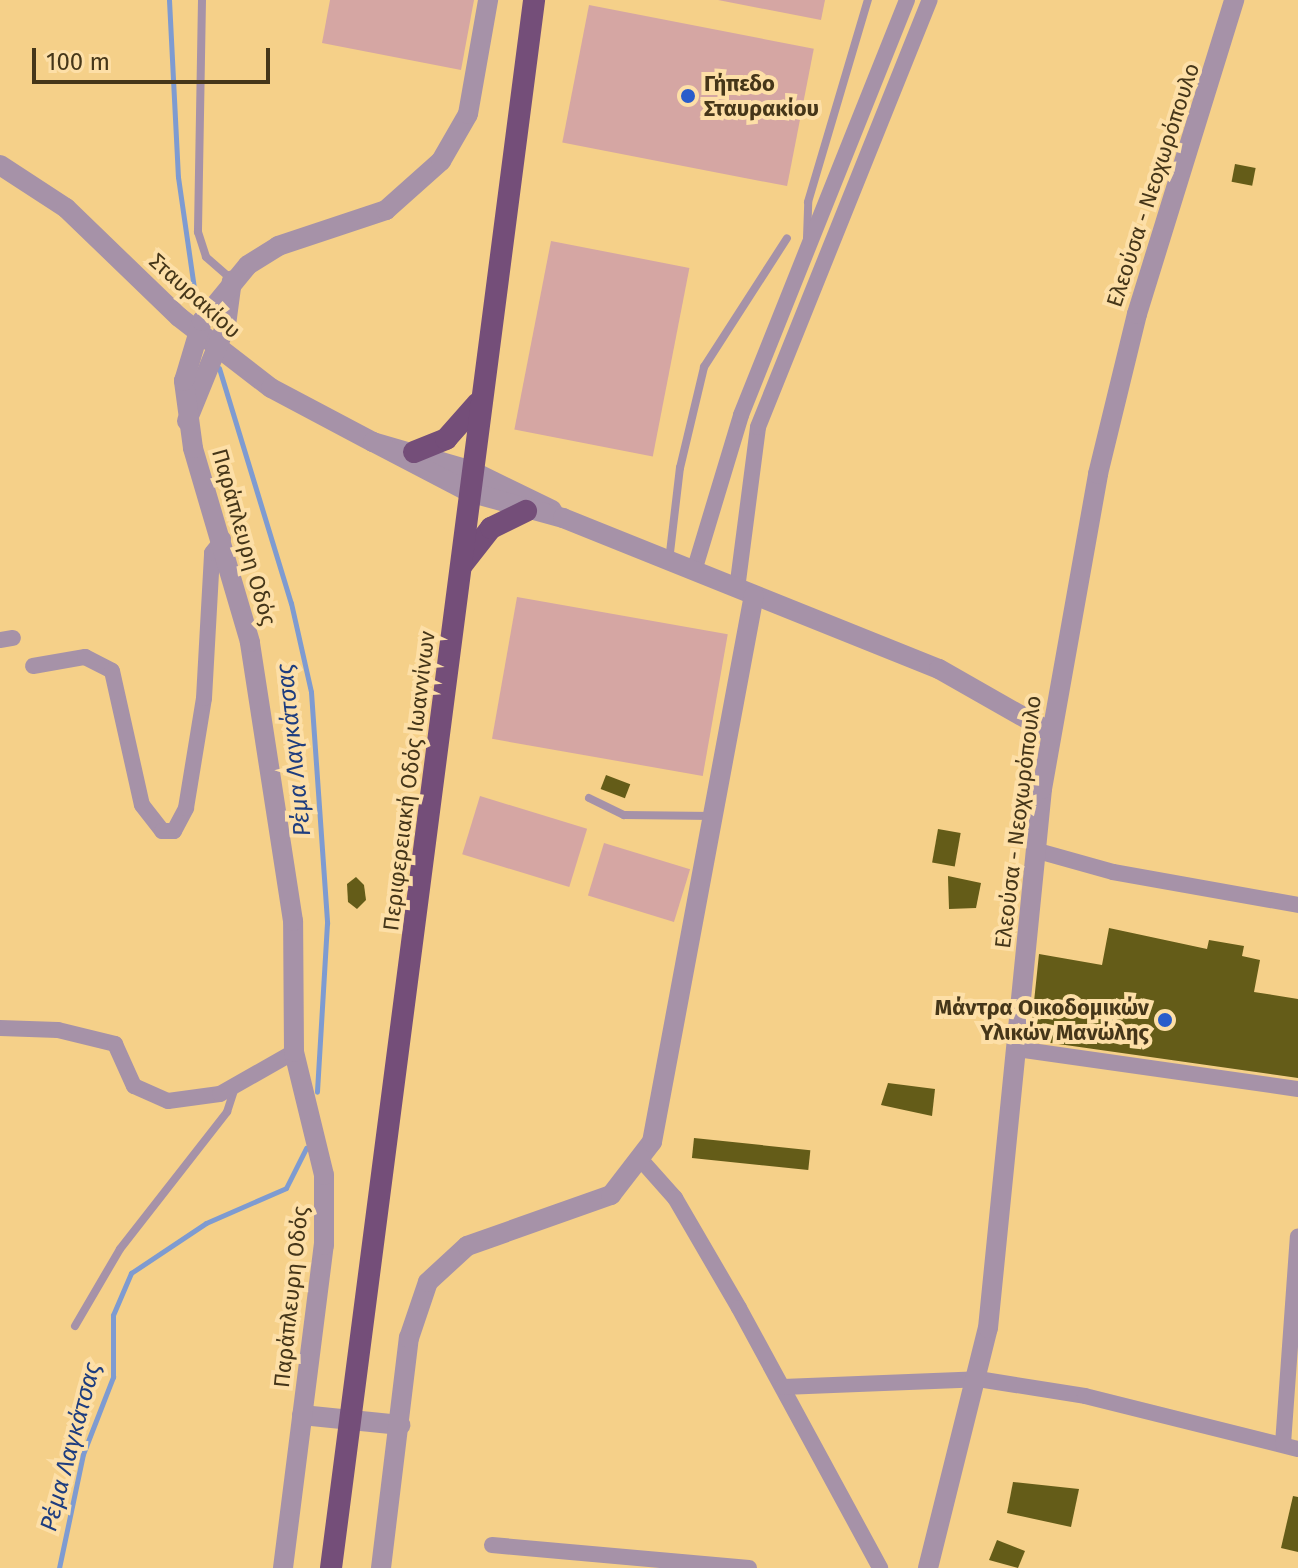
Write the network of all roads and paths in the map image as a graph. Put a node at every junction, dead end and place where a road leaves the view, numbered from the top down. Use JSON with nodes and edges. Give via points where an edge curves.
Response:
{"nodes":[{"id":1,"x":202,"y":0,"type":"edge"},
{"id":2,"x":488,"y":0,"type":"edge"},
{"id":3,"x":534,"y":0,"type":"edge"},
{"id":4,"x":868,"y":0,"type":"edge"},
{"id":5,"x":907,"y":0,"type":"edge"},
{"id":6,"x":930,"y":0,"type":"edge"},
{"id":7,"x":1234,"y":0,"type":"edge"},
{"id":8,"x":0,"y":165,"type":"edge"},
{"id":9,"x":787,"y":238,"type":"dead end"},
{"id":10,"x":808,"y":249,"type":"junction"},
{"id":11,"x":232,"y":280,"type":"junction"},
{"id":12,"x":197,"y":333,"type":"junction"},
{"id":13,"x":217,"y":350,"type":"junction"},
{"id":14,"x":479,"y":402,"type":"junction"},
{"id":15,"x":187,"y":421,"type":"junction"},
{"id":16,"x":373,"y":442,"type":"junction"},
{"id":17,"x":414,"y":452,"type":"junction"},
{"id":18,"x":470,"y":482,"type":"junction"},
{"id":19,"x":526,"y":511,"type":"junction"},
{"id":20,"x":563,"y":518,"type":"junction"},
{"id":21,"x":223,"y":539,"type":"junction"},
{"id":22,"x":669,"y":561,"type":"junction"},
{"id":23,"x":462,"y":566,"type":"junction"},
{"id":24,"x":694,"y":571,"type":"junction"},
{"id":25,"x":745,"y":592,"type":"junction"},
{"id":26,"x":33,"y":666,"type":"dead end"},
{"id":27,"x":1050,"y":732,"type":"junction"},
{"id":28,"x":589,"y":798,"type":"dead end"},
{"id":29,"x":713,"y":816,"type":"junction"},
{"id":30,"x":1038,"y":851,"type":"junction"},
{"id":31,"x":1298,"y":905,"type":"edge"},
{"id":32,"x":0,"y":1028,"type":"edge"},
{"id":33,"x":1017,"y":1049,"type":"junction"},
{"id":34,"x":294,"y":1052,"type":"junction"},
{"id":35,"x":235,"y":1088,"type":"junction"},
{"id":36,"x":1298,"y":1089,"type":"edge"},
{"id":37,"x":642,"y":1161,"type":"junction"},
{"id":38,"x":1298,"y":1237,"type":"edge"},
{"id":39,"x":1297,"y":1258,"type":"edge"},
{"id":40,"x":75,"y":1326,"type":"dead end"},
{"id":41,"x":978,"y":1379,"type":"junction"},
{"id":42,"x":783,"y":1387,"type":"junction"},
{"id":43,"x":302,"y":1415,"type":"junction"},
{"id":44,"x":400,"y":1425,"type":"junction"},
{"id":45,"x":1290,"y":1447,"type":"edge"},
{"id":46,"x":492,"y":1545,"type":"dead end"},
{"id":47,"x":283,"y":1568,"type":"edge"},
{"id":48,"x":331,"y":1568,"type":"edge"},
{"id":49,"x":381,"y":1568,"type":"edge"},
{"id":50,"x":749,"y":1568,"type":"edge"},
{"id":51,"x":880,"y":1568,"type":"edge"},
{"id":52,"x":928,"y":1568,"type":"edge"}],
"edges":[{"from":1,"to":11,"type":"lane","via":[[198,232],[206,257]]},
{"from":2,"to":11,"type":"street","name":"Παράπλευρη Οδός","via":[[468,114],[428,176],[386,210],[278,246]]},
{"from":3,"to":14,"type":"highway","name":"Περιφερειακή Οδός Ιωαννίνων"},
{"from":4,"to":10,"type":"lane","via":[[808,202]]},
{"from":5,"to":10,"type":"street"},
{"from":6,"to":25,"type":"street","via":[[758,427]]},
{"from":7,"to":27,"type":"street","name":"Ελεούσα - Νεοχωρόπουλο","via":[[1127,351]]},
{"from":8,"to":12,"type":"street","name":"Σταυρακίου","via":[[80,220]]},
{"from":9,"to":22,"type":"lane","via":[[704,367],[680,468]]},
{"from":10,"to":24,"type":"street","via":[[734,434]]},
{"from":11,"to":12,"type":"street","name":"Παράπλευρη Οδός"},
{"from":11,"to":13,"type":"street"},
{"from":12,"to":13,"type":"street","name":"Σταυρακίου"},
{"from":12,"to":15,"type":"street","name":"Παράπλευρη Οδός","via":[[184,381]]},
{"from":13,"to":15,"type":"street"},
{"from":13,"to":16,"type":"street","name":"Σταυρακίου","via":[[290,400]]},
{"from":14,"to":17,"type":"highway","via":[[446,439]]},
{"from":14,"to":18,"type":"highway","name":"Περιφερειακή Οδός Ιωαννίνων"},
{"from":15,"to":21,"type":"street","name":"Παράπλευρη Οδός"},
{"from":16,"to":17,"type":"street"},
{"from":16,"to":18,"type":"street"},
{"from":17,"to":18,"type":"street"},
{"from":18,"to":19,"type":"street"},
{"from":18,"to":20,"type":"street"},
{"from":18,"to":23,"type":"highway","name":"Περιφερειακή Οδός Ιωαννίνων"},
{"from":19,"to":20,"type":"street"},
{"from":19,"to":23,"type":"highway","via":[[491,528]]},
{"from":20,"to":22,"type":"street"},
{"from":21,"to":26,"type":"street","via":[[212,553],[206,684],[186,808],[174,831],[162,831],[142,805],[112,671],[85,657]]},
{"from":21,"to":34,"type":"street","name":"Παράπλευρη Οδός","via":[[250,642],[293,921]]},
{"from":22,"to":24,"type":"street"},
{"from":23,"to":48,"type":"highway","name":"Περιφερειακή Οδός Ιωαννίνων"},
{"from":24,"to":25,"type":"street"},
{"from":25,"to":27,"type":"street","via":[[939,669]]},
{"from":25,"to":29,"type":"street"},
{"from":27,"to":30,"type":"street","name":"Ελεούσα - Νεοχωρόπουλο"},
{"from":28,"to":29,"type":"lane","via":[[624,815]]},
{"from":29,"to":37,"type":"street","via":[[662,1108]]},
{"from":30,"to":31,"type":"street","via":[[1113,872]]},
{"from":30,"to":33,"type":"street","name":"Ελεούσα - Νεοχωρόπουλο"},
{"from":32,"to":35,"type":"street","via":[[49,1028],[115,1044],[134,1086],[159,1100],[196,1099]]},
{"from":33,"to":36,"type":"street"},
{"from":33,"to":41,"type":"street","name":"Ελεούσα - Νεοχωρόπουλο"},
{"from":34,"to":35,"type":"street"},
{"from":34,"to":43,"type":"street","name":"Παράπλευρη Οδός","via":[[320,1151],[326,1210]]},
{"from":35,"to":40,"type":"lane","via":[[227,1112],[120,1249]]},
{"from":37,"to":42,"type":"street","via":[[675,1198]]},
{"from":37,"to":44,"type":"street","via":[[601,1201],[467,1246],[434,1274],[413,1320]]},
{"from":38,"to":39,"type":"street"},
{"from":39,"to":45,"type":"street"},
{"from":41,"to":42,"type":"street"},
{"from":41,"to":45,"type":"street","via":[[1085,1396]]},
{"from":41,"to":52,"type":"street","name":"Ελεούσα - Νεοχωρόπουλο"},
{"from":42,"to":51,"type":"street","via":[[813,1455]]},
{"from":43,"to":44,"type":"street"},
{"from":43,"to":47,"type":"street","name":"Παράπλευρη Οδός"},
{"from":44,"to":49,"type":"street"},
{"from":46,"to":50,"type":"street"}]}
